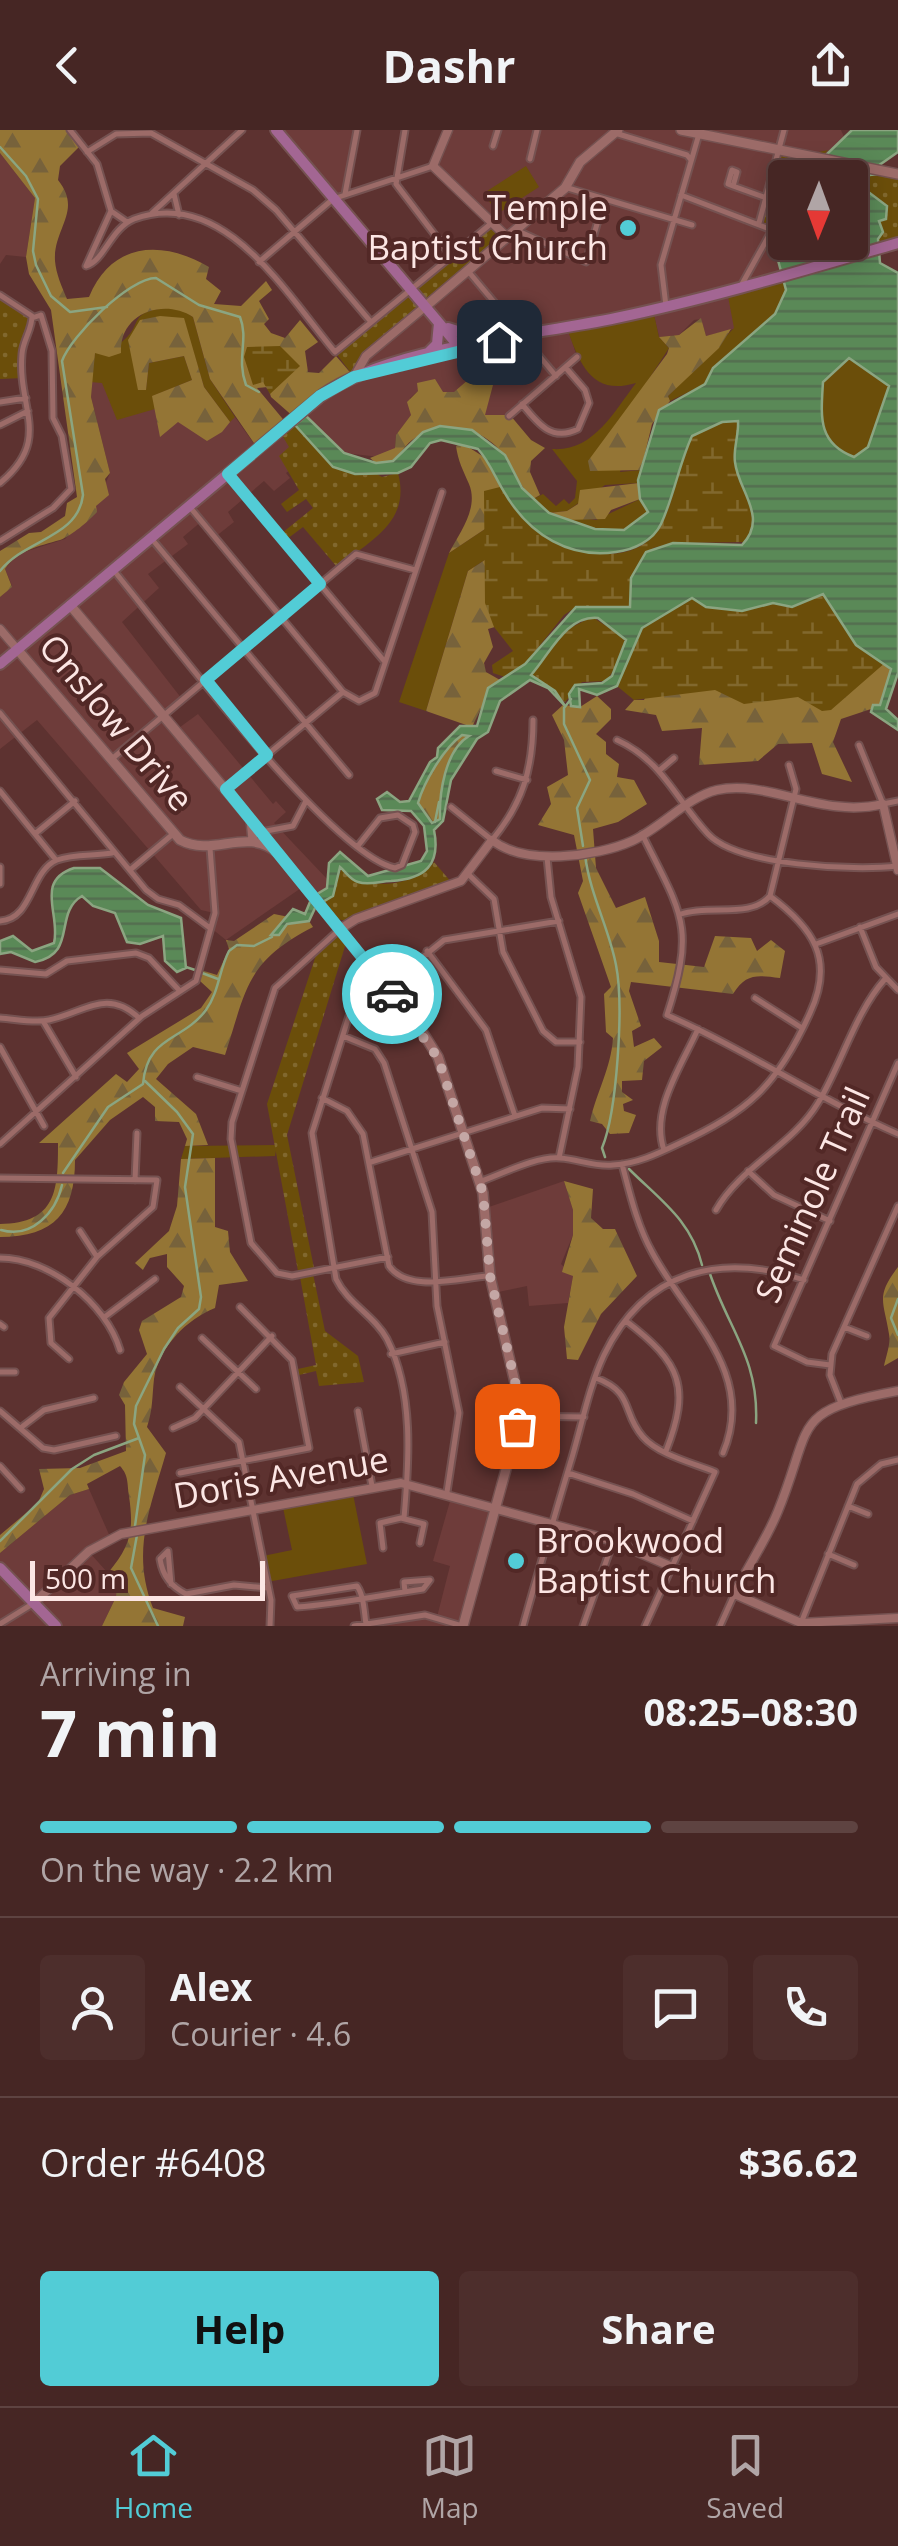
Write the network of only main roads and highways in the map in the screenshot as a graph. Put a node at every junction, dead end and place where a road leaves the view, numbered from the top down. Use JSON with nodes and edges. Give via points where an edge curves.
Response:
{"nodes":[{"id":1,"x":276,"y":130,"type":"edge"},
{"id":2,"x":681,"y":130,"type":"edge"},
{"id":3,"x":612,"y":131,"type":"edge"},
{"id":4,"x":700,"y":131,"type":"edge"},
{"id":5,"x":726,"y":135,"type":"edge"},
{"id":6,"x":898,"y":174,"type":"edge"},
{"id":7,"x":896,"y":244,"type":"edge"},
{"id":8,"x":426,"y":306,"type":"junction"},
{"id":9,"x":439,"y":322,"type":"junction"},
{"id":10,"x":505,"y":341,"type":"junction"},
{"id":11,"x":461,"y":349,"type":"junction"},
{"id":12,"x":424,"y":357,"type":"junction"},
{"id":13,"x":70,"y":605,"type":"junction"},
{"id":14,"x":17,"y":649,"type":"junction"},
{"id":15,"x":0,"y":664,"type":"edge"},
{"id":16,"x":257,"y":836,"type":"junction"},
{"id":17,"x":0,"y":1568,"type":"edge"},
{"id":18,"x":56,"y":1626,"type":"edge"},
{"id":19,"x":463,"y":1626,"type":"edge"}],
"edges":[{"from":1,"to":8,"type":"main road"},
{"from":2,"to":4,"type":"main road"},
{"from":3,"to":8,"type":"main road","via":[[565,188]]},
{"from":4,"to":5,"type":"main road"},
{"from":5,"to":6,"type":"main road"},
{"from":7,"to":10,"type":"main road","via":[[666,307]]},
{"from":8,"to":9,"type":"main road"},
{"from":9,"to":10,"type":"main road","via":[[476,339]]},
{"from":9,"to":11,"type":"main road"},
{"from":9,"to":12,"type":"main road","via":[[437,344]]},
{"from":10,"to":11,"type":"main road"},
{"from":11,"to":12,"type":"main road"},
{"from":12,"to":13,"type":"main road","via":[[354,377],[301,412]]},
{"from":13,"to":14,"type":"main road"},
{"from":13,"to":16,"type":"main road","via":[[226,789]]},
{"from":14,"to":15,"type":"main road"},
{"from":14,"to":16,"type":"main road","name":"Onslow Drive","via":[[173,834],[190,846],[210,848]]},
{"from":16,"to":19,"type":"main road","via":[[278,852],[438,1058],[479,1182],[518,1416]]},
{"from":17,"to":18,"type":"main road"}]}
